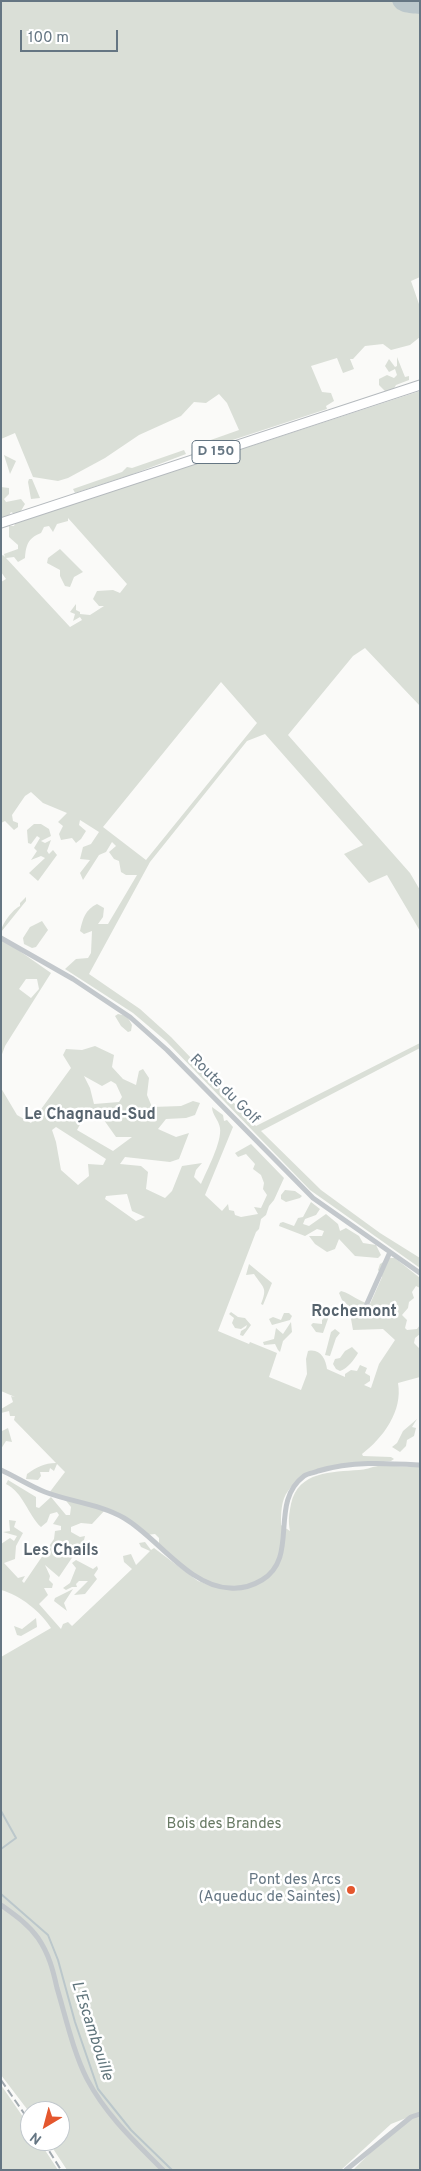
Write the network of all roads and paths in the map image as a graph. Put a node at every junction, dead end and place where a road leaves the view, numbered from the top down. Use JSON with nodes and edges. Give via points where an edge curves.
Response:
{"nodes":[{"id":1,"x":420,"y":384,"type":"edge"},
{"id":2,"x":1,"y":523,"type":"edge"},
{"id":3,"x":1,"y":938,"type":"edge"},
{"id":4,"x":390,"y":1252,"type":"junction"},
{"id":5,"x":420,"y":1272,"type":"edge"},
{"id":6,"x":365,"y":1308,"type":"dead end"},
{"id":7,"x":420,"y":1465,"type":"edge"},
{"id":8,"x":1,"y":1470,"type":"edge"},
{"id":9,"x":1,"y":1905,"type":"edge"},
{"id":10,"x":420,"y":2114,"type":"edge"},
{"id":11,"x":163,"y":2170,"type":"edge"},
{"id":12,"x":346,"y":2170,"type":"edge"}],
"edges":[{"from":1,"to":2,"type":"main road","number":"D 150"},
{"from":3,"to":4,"type":"street","name":"Route du Golf","via":[[130,1016],[313,1198]]},
{"from":4,"to":5,"type":"street","name":"Route du Golf"},
{"from":4,"to":6,"type":"street"},
{"from":7,"to":8,"type":"street","via":[[363,1463],[306,1474],[288,1497],[278,1565],[270,1575],[244,1588],[209,1584],[125,1518],[45,1492]]},
{"from":9,"to":11,"type":"street","via":[[38,1938],[49,1957],[86,2077],[105,2109]]},
{"from":10,"to":12,"type":"street","via":[[411,2117]]}]}
